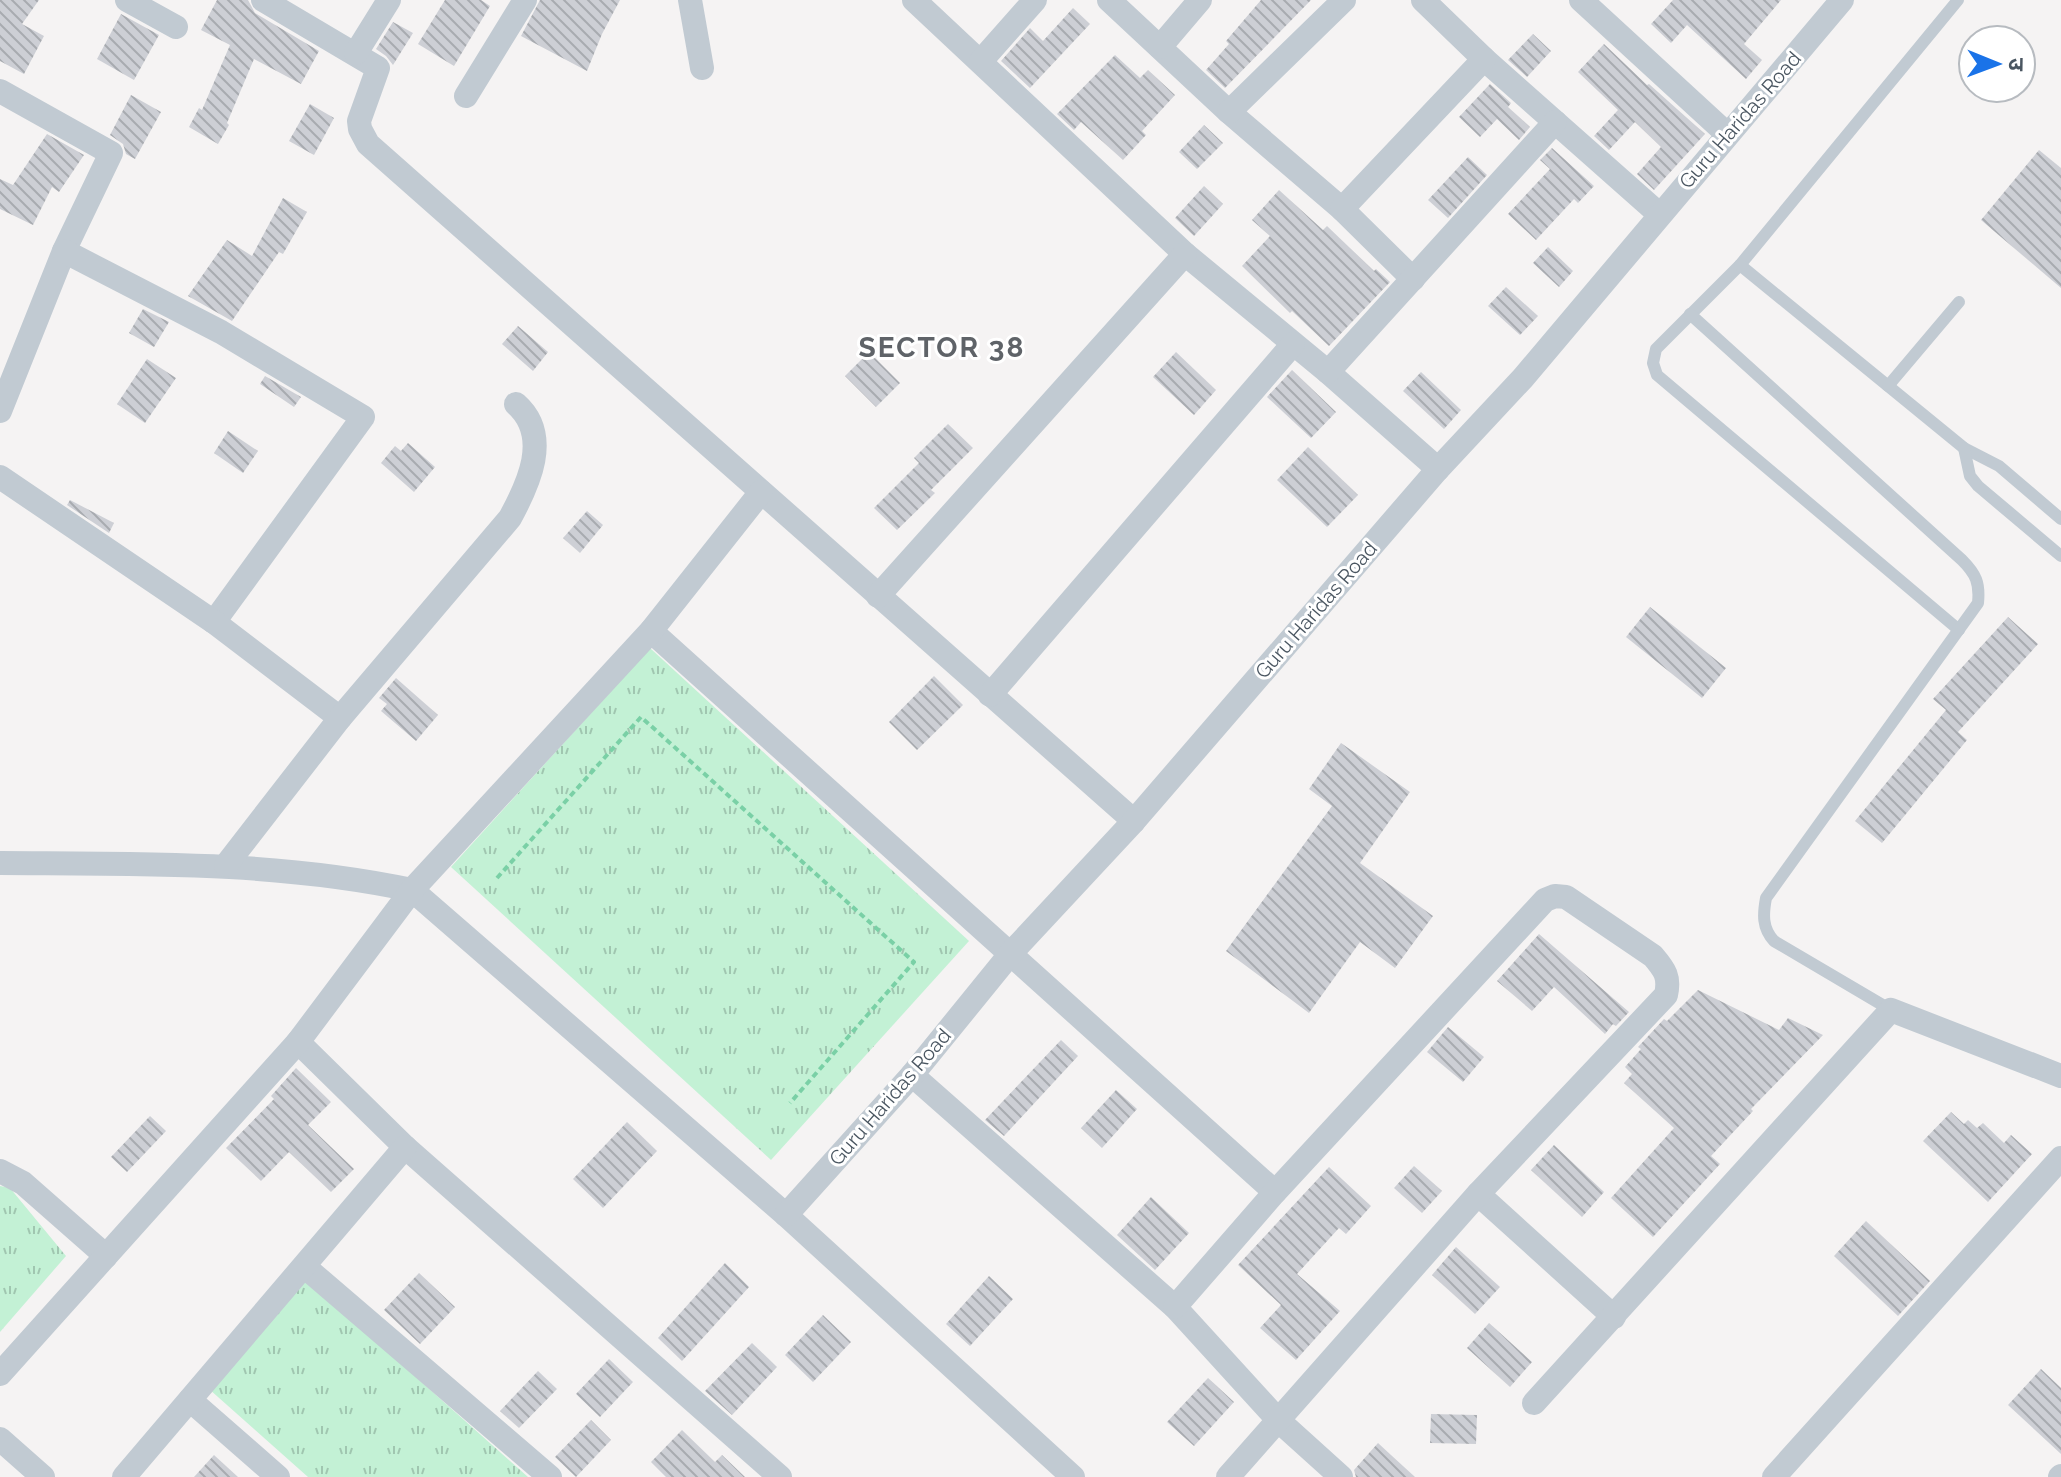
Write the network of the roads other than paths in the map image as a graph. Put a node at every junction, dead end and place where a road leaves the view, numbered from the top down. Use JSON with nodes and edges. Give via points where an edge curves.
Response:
{"nodes":[{"id":1,"x":127,"y":0,"type":"edge"},
{"id":2,"x":263,"y":0,"type":"edge"},
{"id":3,"x":389,"y":0,"type":"edge"},
{"id":4,"x":525,"y":0,"type":"edge"},
{"id":5,"x":690,"y":0,"type":"edge"},
{"id":6,"x":914,"y":0,"type":"edge"},
{"id":7,"x":1035,"y":0,"type":"edge"},
{"id":8,"x":1109,"y":0,"type":"edge"},
{"id":9,"x":1200,"y":0,"type":"edge"},
{"id":10,"x":1344,"y":0,"type":"edge"},
{"id":11,"x":1423,"y":0,"type":"edge"},
{"id":12,"x":1581,"y":0,"type":"edge"},
{"id":13,"x":1958,"y":0,"type":"edge"},
{"id":14,"x":1836,"y":2,"type":"edge"},
{"id":15,"x":176,"y":27,"type":"dead end"},
{"id":16,"x":1160,"y":47,"type":"junction"},
{"id":17,"x":356,"y":53,"type":"junction"},
{"id":18,"x":1484,"y":59,"type":"junction"},
{"id":19,"x":981,"y":61,"type":"junction"},
{"id":20,"x":702,"y":68,"type":"dead end"},
{"id":21,"x":0,"y":91,"type":"edge"},
{"id":22,"x":466,"y":96,"type":"dead end"},
{"id":23,"x":1229,"y":112,"type":"junction"},
{"id":24,"x":1555,"y":122,"type":"junction"},
{"id":25,"x":1727,"y":134,"type":"junction"},
{"id":26,"x":1342,"y":209,"type":"junction"},
{"id":27,"x":1659,"y":214,"type":"junction"},
{"id":28,"x":64,"y":251,"type":"junction"},
{"id":29,"x":1185,"y":254,"type":"junction"},
{"id":30,"x":1740,"y":265,"type":"junction"},
{"id":31,"x":1413,"y":279,"type":"junction"},
{"id":32,"x":1959,"y":302,"type":"dead end"},
{"id":33,"x":1690,"y":314,"type":"junction"},
{"id":34,"x":1293,"y":344,"type":"junction"},
{"id":35,"x":1328,"y":372,"type":"junction"},
{"id":36,"x":1888,"y":386,"type":"junction"},
{"id":37,"x":516,"y":404,"type":"dead end"},
{"id":38,"x":0,"y":411,"type":"edge"},
{"id":39,"x":1964,"y":448,"type":"junction"},
{"id":40,"x":1438,"y":469,"type":"junction"},
{"id":41,"x":0,"y":477,"type":"edge"},
{"id":42,"x":761,"y":492,"type":"junction"},
{"id":43,"x":2061,"y":519,"type":"edge"},
{"id":44,"x":2061,"y":556,"type":"edge"},
{"id":45,"x":878,"y":596,"type":"junction"},
{"id":46,"x":214,"y":622,"type":"junction"},
{"id":47,"x":1959,"y":630,"type":"junction"},
{"id":48,"x":651,"y":631,"type":"junction"},
{"id":49,"x":990,"y":695,"type":"junction"},
{"id":50,"x":340,"y":718,"type":"junction"},
{"id":51,"x":1134,"y":821,"type":"junction"},
{"id":52,"x":0,"y":863,"type":"edge"},
{"id":53,"x":226,"y":865,"type":"junction"},
{"id":54,"x":412,"y":890,"type":"junction"},
{"id":55,"x":1011,"y":953,"type":"junction"},
{"id":56,"x":1891,"y":1010,"type":"junction"},
{"id":57,"x":298,"y":1042,"type":"junction"},
{"id":58,"x":912,"y":1075,"type":"junction"},
{"id":59,"x":2061,"y":1076,"type":"edge"},
{"id":60,"x":405,"y":1147,"type":"junction"},
{"id":61,"x":2061,"y":1158,"type":"edge"},
{"id":62,"x":0,"y":1171,"type":"edge"},
{"id":63,"x":1275,"y":1192,"type":"junction"},
{"id":64,"x":1478,"y":1194,"type":"junction"},
{"id":65,"x":786,"y":1215,"type":"junction"},
{"id":66,"x":106,"y":1256,"type":"junction"},
{"id":67,"x":305,"y":1267,"type":"junction"},
{"id":68,"x":1175,"y":1307,"type":"junction"},
{"id":69,"x":1614,"y":1317,"type":"junction"},
{"id":70,"x":0,"y":1374,"type":"edge"},
{"id":71,"x":190,"y":1400,"type":"junction"},
{"id":72,"x":1534,"y":1403,"type":"dead end"},
{"id":73,"x":1279,"y":1421,"type":"junction"},
{"id":74,"x":0,"y":1439,"type":"edge"},
{"id":75,"x":1068,"y":1476,"type":"edge"},
{"id":76,"x":43,"y":1477,"type":"edge"},
{"id":77,"x":124,"y":1477,"type":"edge"},
{"id":78,"x":278,"y":1477,"type":"edge"},
{"id":79,"x":550,"y":1477,"type":"edge"},
{"id":80,"x":780,"y":1477,"type":"edge"},
{"id":81,"x":1228,"y":1477,"type":"edge"},
{"id":82,"x":1341,"y":1477,"type":"edge"},
{"id":83,"x":1774,"y":1477,"type":"edge"}],
"edges":[{"from":1,"to":15,"type":"street"},
{"from":2,"to":17,"type":"street"},
{"from":3,"to":17,"type":"street"},
{"from":4,"to":22,"type":"street"},
{"from":5,"to":20,"type":"street"},
{"from":6,"to":19,"type":"street"},
{"from":7,"to":19,"type":"street"},
{"from":8,"to":16,"type":"street"},
{"from":9,"to":16,"type":"street"},
{"from":10,"to":23,"type":"street"},
{"from":11,"to":18,"type":"street"},
{"from":12,"to":25,"type":"street"},
{"from":13,"to":30,"type":"lane"},
{"from":14,"to":25,"type":"street","name":"Guru Haridas Road"},
{"from":16,"to":23,"type":"street"},
{"from":17,"to":42,"type":"street","via":[[378,68],[359,121],[368,144]]},
{"from":18,"to":24,"type":"street"},
{"from":18,"to":26,"type":"street"},
{"from":19,"to":29,"type":"street"},
{"from":21,"to":28,"type":"street","via":[[111,153]]},
{"from":23,"to":26,"type":"street"},
{"from":24,"to":27,"type":"street"},
{"from":24,"to":31,"type":"street"},
{"from":25,"to":27,"type":"street","name":"Guru Haridas Road"},
{"from":26,"to":31,"type":"street"},
{"from":27,"to":40,"type":"street","name":"Guru Haridas Road","via":[[1523,378]]},
{"from":28,"to":38,"type":"street"},
{"from":28,"to":46,"type":"street","via":[[221,332],[363,417]]},
{"from":29,"to":34,"type":"street"},
{"from":29,"to":45,"type":"street"},
{"from":30,"to":33,"type":"lane"},
{"from":30,"to":36,"type":"lane"},
{"from":31,"to":35,"type":"street"},
{"from":32,"to":36,"type":"lane"},
{"from":33,"to":47,"type":"lane","via":[[1975,573],[1978,603]]},
{"from":33,"to":47,"type":"lane","via":[[1656,349],[1657,375]]},
{"from":34,"to":35,"type":"street"},
{"from":34,"to":49,"type":"street"},
{"from":35,"to":40,"type":"street"},
{"from":36,"to":39,"type":"lane"},
{"from":37,"to":50,"type":"street","via":[[530,422],[534,467],[510,518]]},
{"from":39,"to":43,"type":"lane","via":[[1999,466]]},
{"from":39,"to":44,"type":"lane","via":[[1970,476],[1978,486]]},
{"from":40,"to":51,"type":"street","name":"Guru Haridas Road"},
{"from":41,"to":46,"type":"street"},
{"from":42,"to":45,"type":"street"},
{"from":42,"to":48,"type":"street"},
{"from":45,"to":49,"type":"street"},
{"from":46,"to":50,"type":"street"},
{"from":47,"to":56,"type":"lane","via":[[1766,898],[1763,912],[1774,941]]},
{"from":48,"to":54,"type":"street"},
{"from":48,"to":55,"type":"street"},
{"from":49,"to":51,"type":"street"},
{"from":50,"to":53,"type":"street"},
{"from":51,"to":55,"type":"street","name":"Guru Haridas Road"},
{"from":52,"to":53,"type":"street"},
{"from":53,"to":54,"type":"street","via":[[343,876]]},
{"from":54,"to":57,"type":"street"},
{"from":54,"to":65,"type":"street"},
{"from":55,"to":58,"type":"street","name":"Guru Haridas Road"},
{"from":55,"to":63,"type":"street"},
{"from":56,"to":59,"type":"street"},
{"from":56,"to":69,"type":"street"},
{"from":57,"to":60,"type":"street"},
{"from":57,"to":66,"type":"street"},
{"from":58,"to":65,"type":"street","name":"Guru Haridas Road"},
{"from":58,"to":68,"type":"street"},
{"from":60,"to":67,"type":"street"},
{"from":60,"to":80,"type":"street"},
{"from":61,"to":83,"type":"street"},
{"from":62,"to":66,"type":"street","via":[[23,1183]]},
{"from":63,"to":64,"type":"street","via":[[1545,900],[1566,897],[1653,956],[1669,980],[1666,995]]},
{"from":63,"to":68,"type":"street"},
{"from":64,"to":69,"type":"street"},
{"from":64,"to":73,"type":"street"},
{"from":65,"to":75,"type":"street"},
{"from":66,"to":70,"type":"street"},
{"from":67,"to":71,"type":"street"},
{"from":67,"to":79,"type":"street"},
{"from":68,"to":73,"type":"street"},
{"from":69,"to":72,"type":"street"},
{"from":71,"to":77,"type":"street"},
{"from":71,"to":78,"type":"street"},
{"from":73,"to":81,"type":"street"},
{"from":73,"to":82,"type":"street"},
{"from":74,"to":76,"type":"street"}]}
